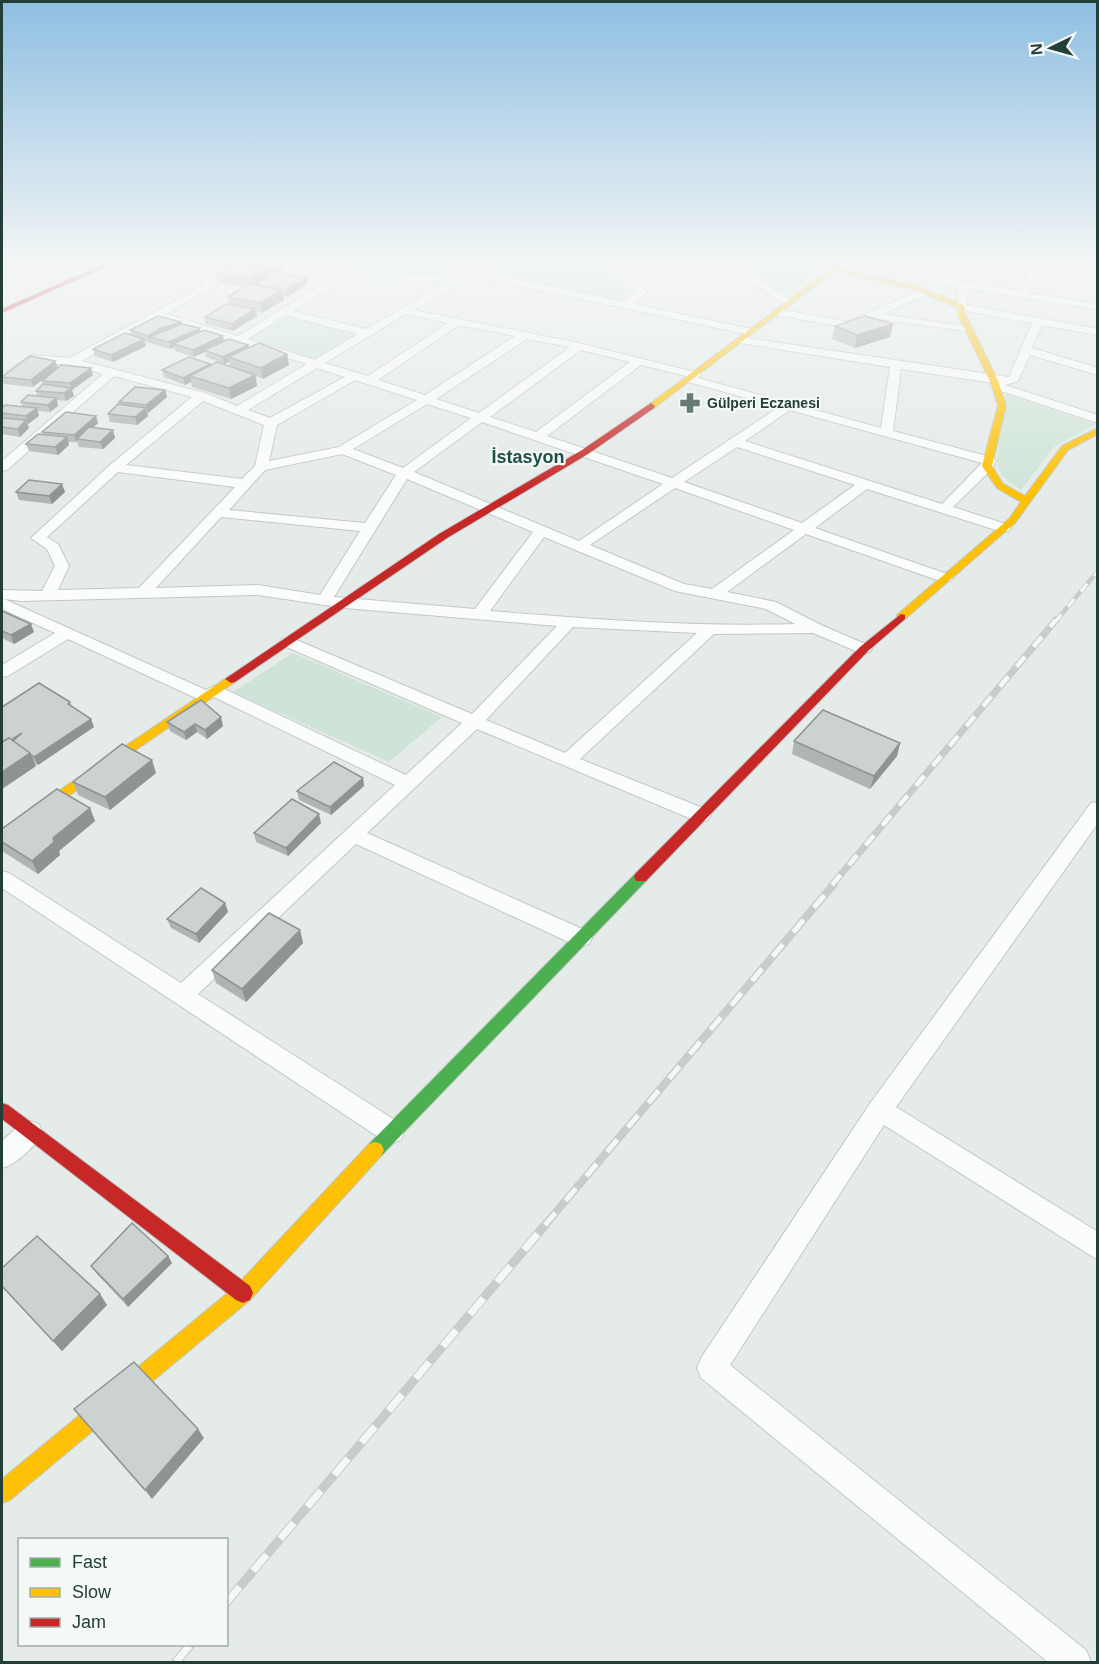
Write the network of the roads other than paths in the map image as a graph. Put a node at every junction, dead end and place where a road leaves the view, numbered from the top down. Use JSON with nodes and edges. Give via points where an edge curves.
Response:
{"nodes":[{"id":1,"x":115,"y":338,"type":"edge"},
{"id":2,"x":235,"y":338,"type":"edge"},
{"id":3,"x":360,"y":338,"type":"edge"},
{"id":4,"x":434,"y":338,"type":"edge"},
{"id":5,"x":521,"y":338,"type":"edge"},
{"id":6,"x":538,"y":338,"type":"edge"},
{"id":7,"x":744,"y":338,"type":"edge"},
{"id":8,"x":755,"y":338,"type":"edge"},
{"id":9,"x":973,"y":338,"type":"edge"},
{"id":10,"x":1032,"y":338,"type":"edge"},
{"id":11,"x":240,"y":339,"type":"joint"},
{"id":12,"x":579,"y":346,"type":"junction"},
{"id":13,"x":1026,"y":351,"type":"junction"},
{"id":14,"x":639,"y":361,"type":"junction"},
{"id":15,"x":72,"y":362,"type":"junction"},
{"id":16,"x":319,"y":363,"type":"junction"},
{"id":17,"x":896,"y":365,"type":"junction"},
{"id":18,"x":112,"y":372,"type":"junction"},
{"id":19,"x":1098,"y":372,"type":"edge"},
{"id":20,"x":356,"y":375,"type":"junction"},
{"id":21,"x":692,"y":377,"type":"junction"},
{"id":22,"x":2,"y":380,"type":"edge"},
{"id":23,"x":370,"y":380,"type":"junction"},
{"id":24,"x":995,"y":383,"type":"junction"},
{"id":25,"x":201,"y":396,"type":"junction"},
{"id":26,"x":427,"y":399,"type":"junction"},
{"id":27,"x":789,"y":406,"type":"junction"},
{"id":28,"x":237,"y":411,"type":"junction"},
{"id":29,"x":482,"y":417,"type":"junction"},
{"id":30,"x":1098,"y":419,"type":"edge"},
{"id":31,"x":271,"y":423,"type":"junction"},
{"id":32,"x":1098,"y":430,"type":"edge"},
{"id":33,"x":887,"y":433,"type":"junction"},
{"id":34,"x":539,"y":436,"type":"junction"},
{"id":35,"x":735,"y":442,"type":"junction"},
{"id":36,"x":343,"y":450,"type":"junction"},
{"id":37,"x":585,"y":452,"type":"junction"},
{"id":38,"x":988,"y":463,"type":"junction"},
{"id":39,"x":2,"y":467,"type":"edge"},
{"id":40,"x":261,"y":467,"type":"junction"},
{"id":41,"x":115,"y":468,"type":"junction"},
{"id":42,"x":404,"y":473,"type":"junction"},
{"id":43,"x":672,"y":482,"type":"junction"},
{"id":44,"x":247,"y":484,"type":"junction"},
{"id":45,"x":865,"y":484,"type":"junction"},
{"id":46,"x":1027,"y":501,"type":"junction"},
{"id":47,"x":491,"y":509,"type":"junction"},
{"id":48,"x":944,"y":509,"type":"junction"},
{"id":49,"x":219,"y":513,"type":"junction"},
{"id":50,"x":369,"y":528,"type":"junction"},
{"id":51,"x":1004,"y":528,"type":"junction"},
{"id":52,"x":804,"y":529,"type":"junction"},
{"id":53,"x":542,"y":530,"type":"junction"},
{"id":54,"x":580,"y":546,"type":"junction"},
{"id":55,"x":945,"y":578,"type":"junction"},
{"id":56,"x":144,"y":592,"type":"junction"},
{"id":57,"x":2,"y":594,"type":"edge"},
{"id":58,"x":715,"y":594,"type":"junction"},
{"id":59,"x":48,"y":595,"type":"junction"},
{"id":60,"x":325,"y":599,"type":"junction"},
{"id":61,"x":2,"y":603,"type":"edge"},
{"id":62,"x":345,"y":603,"type":"junction"},
{"id":63,"x":479,"y":614,"type":"junction"},
{"id":64,"x":569,"y":622,"type":"junction"},
{"id":65,"x":815,"y":628,"type":"junction"},
{"id":66,"x":710,"y":629,"type":"junction"},
{"id":67,"x":66,"y":633,"type":"junction"},
{"id":68,"x":288,"y":642,"type":"junction"},
{"id":69,"x":864,"y":649,"type":"junction"},
{"id":70,"x":2,"y":672,"type":"edge"},
{"id":71,"x":210,"y":694,"type":"junction"},
{"id":72,"x":475,"y":720,"type":"junction"},
{"id":73,"x":567,"y":761,"type":"junction"},
{"id":74,"x":408,"y":784,"type":"junction"},
{"id":75,"x":1098,"y":808,"type":"edge"},
{"id":76,"x":701,"y":815,"type":"junction"},
{"id":77,"x":2,"y":835,"type":"edge"},
{"id":78,"x":353,"y":835,"type":"junction"},
{"id":79,"x":2,"y":878,"type":"edge"},
{"id":80,"x":581,"y":938,"type":"junction"},
{"id":81,"x":181,"y":996,"type":"junction"},
{"id":82,"x":2,"y":1110,"type":"edge"},
{"id":83,"x":880,"y":1110,"type":"junction"},
{"id":84,"x":30,"y":1131,"type":"junction"},
{"id":85,"x":392,"y":1132,"type":"junction"},
{"id":86,"x":2,"y":1157,"type":"edge"},
{"id":87,"x":1098,"y":1247,"type":"edge"},
{"id":88,"x":243,"y":1293,"type":"junction"},
{"id":89,"x":2,"y":1492,"type":"edge"},
{"id":90,"x":1074,"y":1662,"type":"edge"}],
"edges":[{"from":1,"to":15,"type":"street"},
{"from":2,"to":11,"type":"street"},
{"from":3,"to":16,"type":"street"},
{"from":4,"to":23,"type":"street"},
{"from":5,"to":26,"type":"street"},
{"from":6,"to":12,"type":"street"},
{"from":7,"to":21,"type":"main road"},
{"from":8,"to":17,"type":"street"},
{"from":9,"to":24,"type":"main road"},
{"from":10,"to":13,"type":"street"},
{"from":11,"to":16,"type":"street"},
{"from":12,"to":14,"type":"street"},
{"from":12,"to":29,"type":"street"},
{"from":13,"to":19,"type":"street"},
{"from":13,"to":24,"type":"street","via":[[1014,379]]},
{"from":14,"to":21,"type":"street"},
{"from":14,"to":34,"type":"street"},
{"from":15,"to":18,"type":"street"},
{"from":15,"to":22,"type":"street","via":[[31,358]]},
{"from":16,"to":20,"type":"street"},
{"from":16,"to":28,"type":"street"},
{"from":17,"to":24,"type":"street"},
{"from":17,"to":33,"type":"street"},
{"from":18,"to":25,"type":"street"},
{"from":18,"to":39,"type":"street"},
{"from":20,"to":23,"type":"street"},
{"from":20,"to":31,"type":"street"},
{"from":21,"to":27,"type":"street"},
{"from":21,"to":37,"type":"main road"},
{"from":23,"to":26,"type":"street"},
{"from":24,"to":30,"type":"street"},
{"from":24,"to":38,"type":"main road","via":[[1002,405]]},
{"from":25,"to":28,"type":"street"},
{"from":25,"to":41,"type":"street"},
{"from":26,"to":29,"type":"street"},
{"from":26,"to":36,"type":"street"},
{"from":27,"to":33,"type":"street"},
{"from":27,"to":35,"type":"street"},
{"from":28,"to":31,"type":"street"},
{"from":29,"to":34,"type":"street"},
{"from":29,"to":42,"type":"street"},
{"from":31,"to":40,"type":"street"},
{"from":32,"to":46,"type":"main road","via":[[1065,448]]},
{"from":33,"to":38,"type":"street"},
{"from":34,"to":37,"type":"street"},
{"from":35,"to":43,"type":"street"},
{"from":35,"to":45,"type":"street"},
{"from":36,"to":40,"type":"street"},
{"from":36,"to":42,"type":"street"},
{"from":37,"to":43,"type":"street"},
{"from":37,"to":47,"type":"main road"},
{"from":38,"to":46,"type":"main road","via":[[1000,486]]},
{"from":38,"to":48,"type":"street"},
{"from":40,"to":44,"type":"street"},
{"from":41,"to":44,"type":"street"},
{"from":41,"to":59,"type":"street","via":[[38,538],[53,548],[62,566]]},
{"from":42,"to":47,"type":"street"},
{"from":42,"to":50,"type":"street"},
{"from":43,"to":52,"type":"street"},
{"from":43,"to":54,"type":"street"},
{"from":44,"to":49,"type":"street"},
{"from":45,"to":48,"type":"street"},
{"from":45,"to":52,"type":"street"},
{"from":46,"to":51,"type":"main road"},
{"from":47,"to":53,"type":"street"},
{"from":47,"to":62,"type":"main road","via":[[443,536]]},
{"from":48,"to":51,"type":"street"},
{"from":49,"to":50,"type":"street"},
{"from":49,"to":56,"type":"street"},
{"from":50,"to":60,"type":"street"},
{"from":51,"to":55,"type":"main road"},
{"from":52,"to":55,"type":"street"},
{"from":52,"to":58,"type":"street"},
{"from":53,"to":54,"type":"street"},
{"from":53,"to":63,"type":"street"},
{"from":54,"to":58,"type":"street","via":[[680,588]]},
{"from":55,"to":69,"type":"main road"},
{"from":56,"to":59,"type":"street"},
{"from":56,"to":60,"type":"street","via":[[258,590]]},
{"from":57,"to":59,"type":"street"},
{"from":58,"to":65,"type":"street","via":[[771,605]]},
{"from":60,"to":62,"type":"street"},
{"from":61,"to":67,"type":"street"},
{"from":62,"to":63,"type":"street"},
{"from":62,"to":68,"type":"main road"},
{"from":63,"to":64,"type":"street"},
{"from":64,"to":66,"type":"street"},
{"from":64,"to":72,"type":"street"},
{"from":65,"to":66,"type":"street"},
{"from":65,"to":69,"type":"street"},
{"from":66,"to":73,"type":"street"},
{"from":67,"to":70,"type":"street"},
{"from":67,"to":71,"type":"street"},
{"from":68,"to":71,"type":"main road"},
{"from":68,"to":72,"type":"street"},
{"from":69,"to":76,"type":"main road"},
{"from":71,"to":74,"type":"street"},
{"from":71,"to":77,"type":"main road"},
{"from":72,"to":73,"type":"street"},
{"from":72,"to":74,"type":"street"},
{"from":73,"to":76,"type":"street"},
{"from":74,"to":78,"type":"street"},
{"from":75,"to":83,"type":"street"},
{"from":76,"to":80,"type":"main road"},
{"from":78,"to":80,"type":"street"},
{"from":78,"to":81,"type":"street"},
{"from":79,"to":81,"type":"street"},
{"from":80,"to":85,"type":"main road"},
{"from":81,"to":85,"type":"street"},
{"from":82,"to":84,"type":"main road"},
{"from":83,"to":87,"type":"street"},
{"from":83,"to":90,"type":"street","via":[[711,1368]]},
{"from":84,"to":86,"type":"street"},
{"from":84,"to":88,"type":"main road"},
{"from":85,"to":88,"type":"main road"},
{"from":88,"to":89,"type":"main road"}]}
